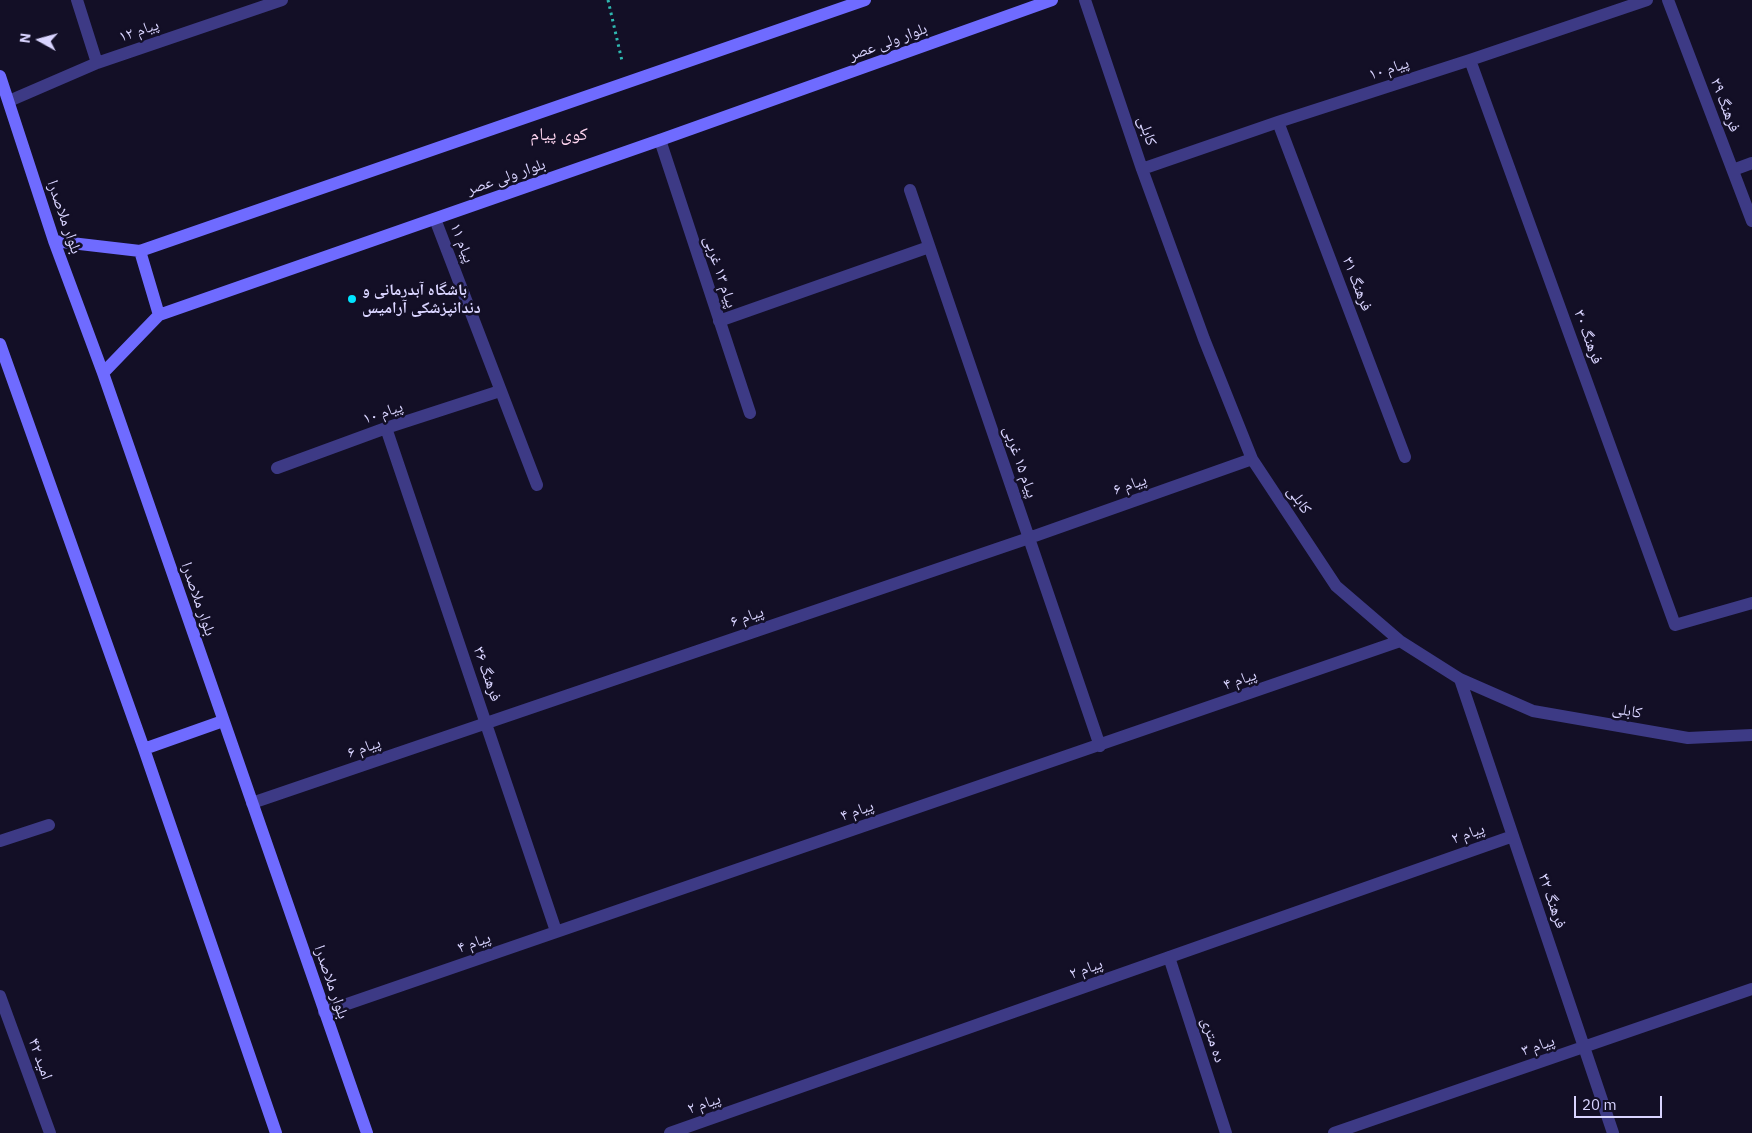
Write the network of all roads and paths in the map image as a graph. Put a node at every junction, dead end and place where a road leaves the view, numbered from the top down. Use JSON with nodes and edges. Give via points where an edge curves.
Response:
{"nodes":[{"id":1,"x":77,"y":0,"type":"edge"},
{"id":2,"x":282,"y":0,"type":"edge"},
{"id":3,"x":608,"y":0,"type":"edge"},
{"id":4,"x":865,"y":0,"type":"edge"},
{"id":5,"x":1052,"y":0,"type":"edge"},
{"id":6,"x":1085,"y":0,"type":"edge"},
{"id":7,"x":1646,"y":0,"type":"edge"},
{"id":8,"x":1668,"y":0,"type":"edge"},
{"id":9,"x":1470,"y":60,"type":"junction"},
{"id":10,"x":97,"y":63,"type":"junction"},
{"id":11,"x":0,"y":76,"type":"edge"},
{"id":12,"x":627,"y":81,"type":"junction"},
{"id":13,"x":9,"y":101,"type":"junction"},
{"id":14,"x":1278,"y":122,"type":"junction"},
{"id":15,"x":660,"y":140,"type":"junction"},
{"id":16,"x":1752,"y":163,"type":"edge"},
{"id":17,"x":1142,"y":169,"type":"junction"},
{"id":18,"x":1733,"y":170,"type":"junction"},
{"id":19,"x":910,"y":190,"type":"dead end"},
{"id":20,"x":435,"y":219,"type":"junction"},
{"id":21,"x":1752,"y":221,"type":"edge"},
{"id":22,"x":54,"y":240,"type":"junction"},
{"id":23,"x":929,"y":248,"type":"junction"},
{"id":24,"x":140,"y":252,"type":"junction"},
{"id":25,"x":159,"y":315,"type":"junction"},
{"id":26,"x":720,"y":321,"type":"junction"},
{"id":27,"x":0,"y":344,"type":"edge"},
{"id":28,"x":103,"y":373,"type":"junction"},
{"id":29,"x":500,"y":391,"type":"junction"},
{"id":30,"x":750,"y":413,"type":"dead end"},
{"id":31,"x":386,"y":428,"type":"junction"},
{"id":32,"x":1405,"y":457,"type":"dead end"},
{"id":33,"x":1252,"y":459,"type":"junction"},
{"id":34,"x":278,"y":468,"type":"dead end"},
{"id":35,"x":537,"y":485,"type":"dead end"},
{"id":36,"x":1029,"y":538,"type":"junction"},
{"id":37,"x":1752,"y":603,"type":"edge"},
{"id":38,"x":1400,"y":641,"type":"junction"},
{"id":39,"x":1460,"y":680,"type":"junction"},
{"id":40,"x":223,"y":722,"type":"junction"},
{"id":41,"x":486,"y":723,"type":"junction"},
{"id":42,"x":1752,"y":735,"type":"edge"},
{"id":43,"x":1100,"y":746,"type":"junction"},
{"id":44,"x":144,"y":749,"type":"junction"},
{"id":45,"x":252,"y":803,"type":"junction"},
{"id":46,"x":48,"y":824,"type":"dead end"},
{"id":47,"x":1512,"y":836,"type":"junction"},
{"id":48,"x":0,"y":841,"type":"edge"},
{"id":49,"x":556,"y":931,"type":"junction"},
{"id":50,"x":1169,"y":957,"type":"junction"},
{"id":51,"x":1752,"y":989,"type":"edge"},
{"id":52,"x":0,"y":996,"type":"edge"},
{"id":53,"x":324,"y":1012,"type":"junction"},
{"id":54,"x":1584,"y":1047,"type":"junction"},
{"id":55,"x":50,"y":1133,"type":"edge"},
{"id":56,"x":274,"y":1133,"type":"edge"},
{"id":57,"x":367,"y":1133,"type":"edge"},
{"id":58,"x":670,"y":1133,"type":"edge"},
{"id":59,"x":1226,"y":1133,"type":"edge"},
{"id":60,"x":1334,"y":1133,"type":"edge"},
{"id":61,"x":1613,"y":1133,"type":"edge"}],
"edges":[{"from":1,"to":10,"type":"street"},
{"from":2,"to":10,"type":"street","name":"پیام ۱۲"},
{"from":3,"to":12,"type":"path"},
{"from":4,"to":12,"type":"main road"},
{"from":5,"to":15,"type":"main road","name":"بلوار ولی عصر"},
{"from":6,"to":17,"type":"street","name":"کابلی"},
{"from":7,"to":9,"type":"street","name":"پیام ۱۰"},
{"from":8,"to":18,"type":"street","name":"فرهنگ ۲۹"},
{"from":9,"to":14,"type":"street","name":"پیام ۱۰"},
{"from":9,"to":37,"type":"street","name":"فرهنگ ۳۰","via":[[1675,625]]},
{"from":10,"to":13,"type":"street","name":"پیام ۱۲"},
{"from":11,"to":13,"type":"main road","name":"بلوار ملاصدرا"},
{"from":12,"to":24,"type":"main road"},
{"from":13,"to":22,"type":"main road","name":"بلوار ملاصدرا"},
{"from":14,"to":17,"type":"street","name":"پیام ۱۰"},
{"from":14,"to":32,"type":"street","name":"فرهنگ ۳۱"},
{"from":15,"to":20,"type":"main road","name":"بلوار ولی عصر"},
{"from":15,"to":26,"type":"street","name":"پیام ۱۳ غربی"},
{"from":16,"to":18,"type":"street"},
{"from":17,"to":33,"type":"street","name":"کابلی"},
{"from":18,"to":21,"type":"street","name":"فرهنگ ۲۹"},
{"from":19,"to":23,"type":"street","name":"پیام ۱۵ غربی"},
{"from":20,"to":25,"type":"main road","name":"بلوار ولی عصر"},
{"from":20,"to":29,"type":"street","name":"پیام ۱۱"},
{"from":22,"to":24,"type":"main road"},
{"from":22,"to":28,"type":"main road","name":"بلوار ملاصدرا"},
{"from":23,"to":26,"type":"street"},
{"from":23,"to":36,"type":"street","name":"پیام ۱۵ غربی"},
{"from":24,"to":25,"type":"main road"},
{"from":25,"to":28,"type":"main road","name":"بلوار ولی عصر"},
{"from":26,"to":30,"type":"street","name":"پیام ۱۳ غربی"},
{"from":27,"to":44,"type":"main road"},
{"from":28,"to":40,"type":"main road","name":"بلوار ملاصدرا"},
{"from":29,"to":31,"type":"street","name":"پیام ۱۰"},
{"from":29,"to":35,"type":"street","name":"پیام ۱۱"},
{"from":31,"to":34,"type":"street","name":"پیام ۱۰"},
{"from":31,"to":41,"type":"street","name":"فرهنگ ۳۶"},
{"from":33,"to":36,"type":"street","name":"پیام ۶"},
{"from":33,"to":38,"type":"street","name":"کابلی","via":[[1336,586]]},
{"from":36,"to":41,"type":"street","name":"پیام ۶"},
{"from":36,"to":43,"type":"street","name":"پیام ۱۵ غربی"},
{"from":38,"to":39,"type":"street","name":"کابلی"},
{"from":38,"to":43,"type":"street","name":"پیام ۴"},
{"from":39,"to":42,"type":"street","name":"کابلی","via":[[1533,711],[1688,738]]},
{"from":39,"to":47,"type":"street","name":"فرهنگ ۳۲"},
{"from":40,"to":44,"type":"main road"},
{"from":40,"to":45,"type":"main road","name":"بلوار ملاصدرا"},
{"from":41,"to":45,"type":"street","name":"پیام ۶"},
{"from":41,"to":49,"type":"street","name":"فرهنگ ۳۶"},
{"from":43,"to":49,"type":"street","name":"پیام ۴"},
{"from":44,"to":56,"type":"main road"},
{"from":45,"to":53,"type":"main road","name":"بلوار ملاصدرا"},
{"from":46,"to":48,"type":"street"},
{"from":47,"to":50,"type":"street","name":"پیام ۲"},
{"from":47,"to":54,"type":"street","name":"فرهنگ ۳۲"},
{"from":49,"to":53,"type":"street","name":"پیام ۴"},
{"from":50,"to":58,"type":"street","name":"پیام ۲"},
{"from":50,"to":59,"type":"street","name":"ده متری"},
{"from":51,"to":54,"type":"street","name":"پیام ۳"},
{"from":52,"to":55,"type":"street","name":"امید ۴۲"},
{"from":53,"to":57,"type":"main road","name":"بلوار ملاصدرا"},
{"from":54,"to":60,"type":"street","name":"پیام ۳"},
{"from":54,"to":61,"type":"street","name":"فرهنگ ۳۲"}]}
